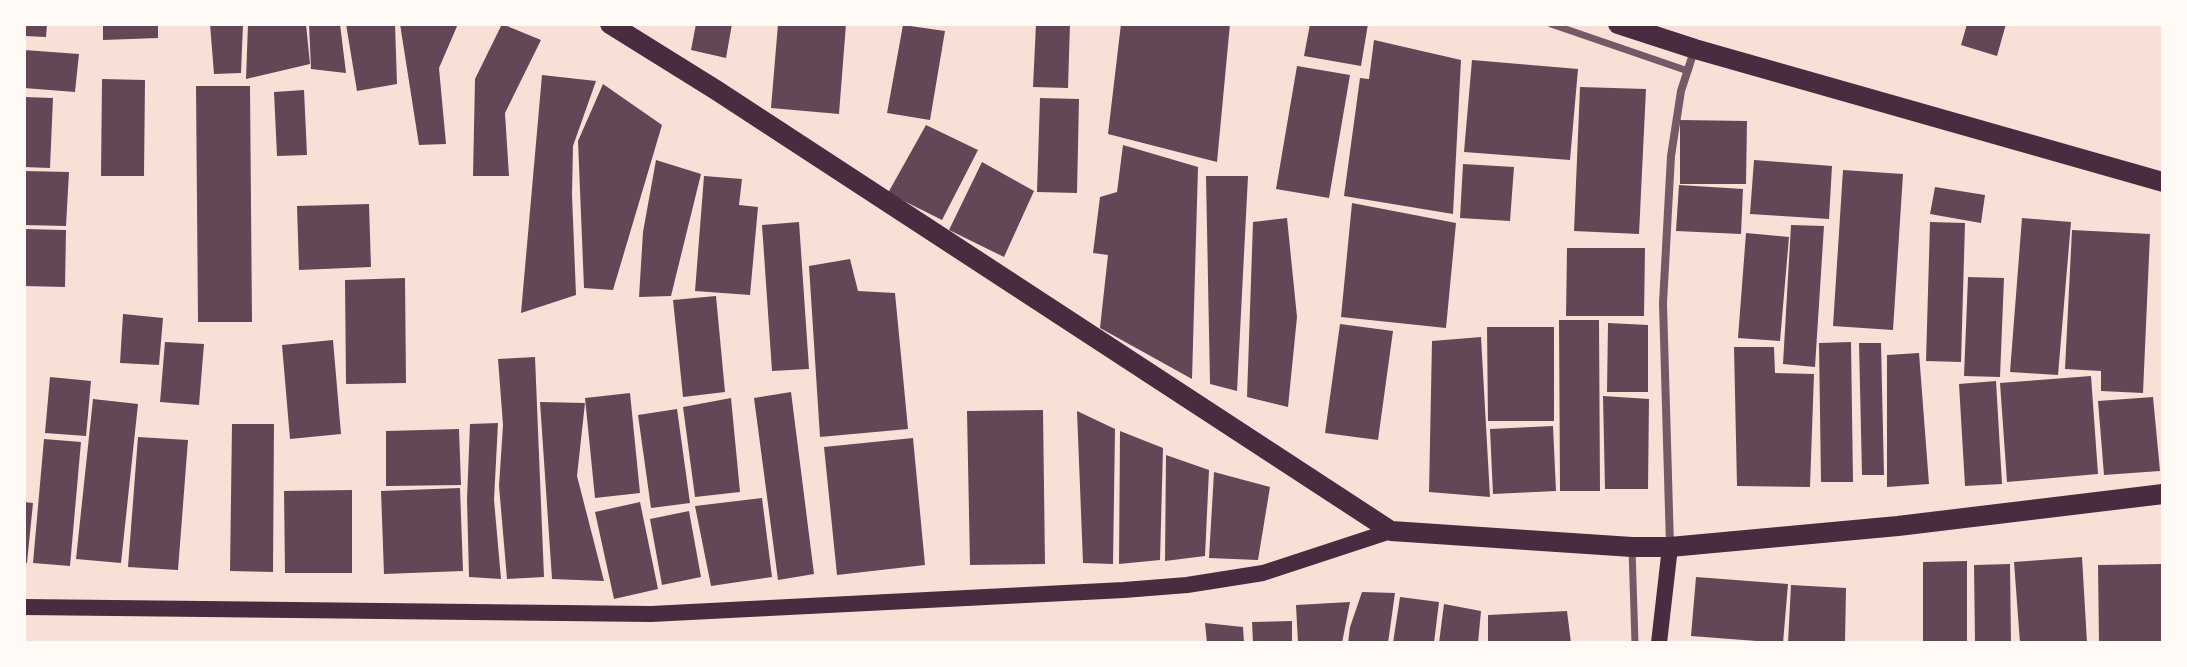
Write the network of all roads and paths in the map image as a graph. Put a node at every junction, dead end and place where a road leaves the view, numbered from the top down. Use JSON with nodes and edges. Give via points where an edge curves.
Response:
{"nodes":[{"id":1,"x":610,"y":24,"type":"edge"},
{"id":2,"x":1551,"y":24,"type":"edge"},
{"id":3,"x":1618,"y":24,"type":"edge"},
{"id":4,"x":1695,"y":49,"type":"junction"},
{"id":5,"x":1688,"y":71,"type":"junction"},
{"id":6,"x":2163,"y":182,"type":"edge"},
{"id":7,"x":2163,"y":494,"type":"edge"},
{"id":8,"x":1391,"y":531,"type":"junction"},
{"id":9,"x":1632,"y":547,"type":"junction"},
{"id":10,"x":1670,"y":547,"type":"junction"},
{"id":11,"x":24,"y":607,"type":"edge"},
{"id":12,"x":1635,"y":643,"type":"edge"},
{"id":13,"x":1659,"y":643,"type":"edge"}],
"edges":[{"from":1,"to":8,"type":"main road"},
{"from":2,"to":5,"type":"street"},
{"from":3,"to":4,"type":"main road"},
{"from":4,"to":5,"type":"street"},
{"from":4,"to":6,"type":"main road"},
{"from":5,"to":10,"type":"street","via":[[1671,156],[1663,303]]},
{"from":7,"to":10,"type":"main road"},
{"from":8,"to":9,"type":"main road"},
{"from":8,"to":11,"type":"main road","via":[[1263,573],[1124,590],[651,614]]},
{"from":9,"to":10,"type":"main road"},
{"from":9,"to":12,"type":"street"},
{"from":10,"to":13,"type":"main road"}]}
